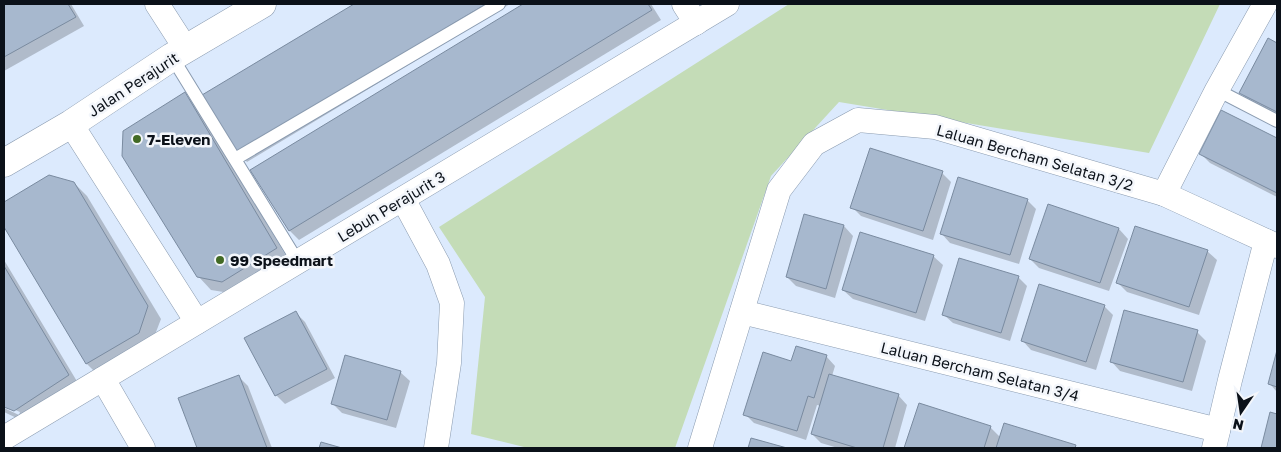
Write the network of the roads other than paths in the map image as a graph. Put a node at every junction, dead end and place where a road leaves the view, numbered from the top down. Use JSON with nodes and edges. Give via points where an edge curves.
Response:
{"nodes":[{"id":1,"x":157,"y":4,"type":"edge"},
{"id":2,"x":262,"y":4,"type":"edge"},
{"id":3,"x":499,"y":4,"type":"edge"},
{"id":4,"x":727,"y":4,"type":"edge"},
{"id":5,"x":1265,"y":4,"type":"edge"},
{"id":6,"x":690,"y":13,"type":"edge"},
{"id":7,"x":179,"y":53,"type":"junction"},
{"id":8,"x":1217,"y":90,"type":"junction"},
{"id":9,"x":1277,"y":121,"type":"edge"},
{"id":10,"x":71,"y":124,"type":"junction"},
{"id":11,"x":235,"y":160,"type":"junction"},
{"id":12,"x":4,"y":163,"type":"edge"},
{"id":13,"x":1164,"y":194,"type":"junction"},
{"id":14,"x":403,"y":199,"type":"junction"},
{"id":15,"x":1272,"y":244,"type":"edge"},
{"id":16,"x":298,"y":262,"type":"junction"},
{"id":17,"x":742,"y":312,"type":"junction"},
{"id":18,"x":197,"y":322,"type":"junction"},
{"id":19,"x":103,"y":379,"type":"junction"},
{"id":20,"x":4,"y":438,"type":"edge"},
{"id":21,"x":1216,"y":439,"type":"edge"},
{"id":22,"x":143,"y":448,"type":"edge"},
{"id":23,"x":436,"y":448,"type":"edge"},
{"id":24,"x":700,"y":448,"type":"edge"}],
"edges":[{"from":1,"to":7,"type":"street"},
{"from":2,"to":7,"type":"street","name":"Jalan Perajurit"},
{"from":3,"to":11,"type":"lane"},
{"from":4,"to":6,"type":"street","name":"Lebuh Perajurit 3"},
{"from":5,"to":8,"type":"street"},
{"from":6,"to":14,"type":"street","name":"Lebuh Perajurit 3"},
{"from":7,"to":10,"type":"street","name":"Jalan Perajurit"},
{"from":7,"to":11,"type":"lane"},
{"from":8,"to":9,"type":"lane"},
{"from":8,"to":13,"type":"street"},
{"from":10,"to":12,"type":"street","name":"Jalan Perajurit"},
{"from":10,"to":18,"type":"street"},
{"from":11,"to":16,"type":"lane"},
{"from":13,"to":15,"type":"street","name":"Laluan Bercham Selatan 3/2"},
{"from":13,"to":17,"type":"street","name":"Laluan Bercham Selatan 3/2","via":[[935,127],[858,120],[814,144],[779,190]]},
{"from":14,"to":16,"type":"street","name":"Lebuh Perajurit 3"},
{"from":14,"to":23,"type":"street","via":[[438,264],[452,303],[449,363]]},
{"from":15,"to":21,"type":"street"},
{"from":16,"to":18,"type":"street","name":"Lebuh Perajurit 3"},
{"from":17,"to":21,"type":"street","name":"Laluan Bercham Selatan 3/4"},
{"from":17,"to":24,"type":"street","name":"Laluan Bercham Selatan 3/2"},
{"from":18,"to":19,"type":"street","name":"Lebuh Perajurit 3"},
{"from":19,"to":20,"type":"street","name":"Lebuh Perajurit 3"},
{"from":19,"to":22,"type":"street"}]}
